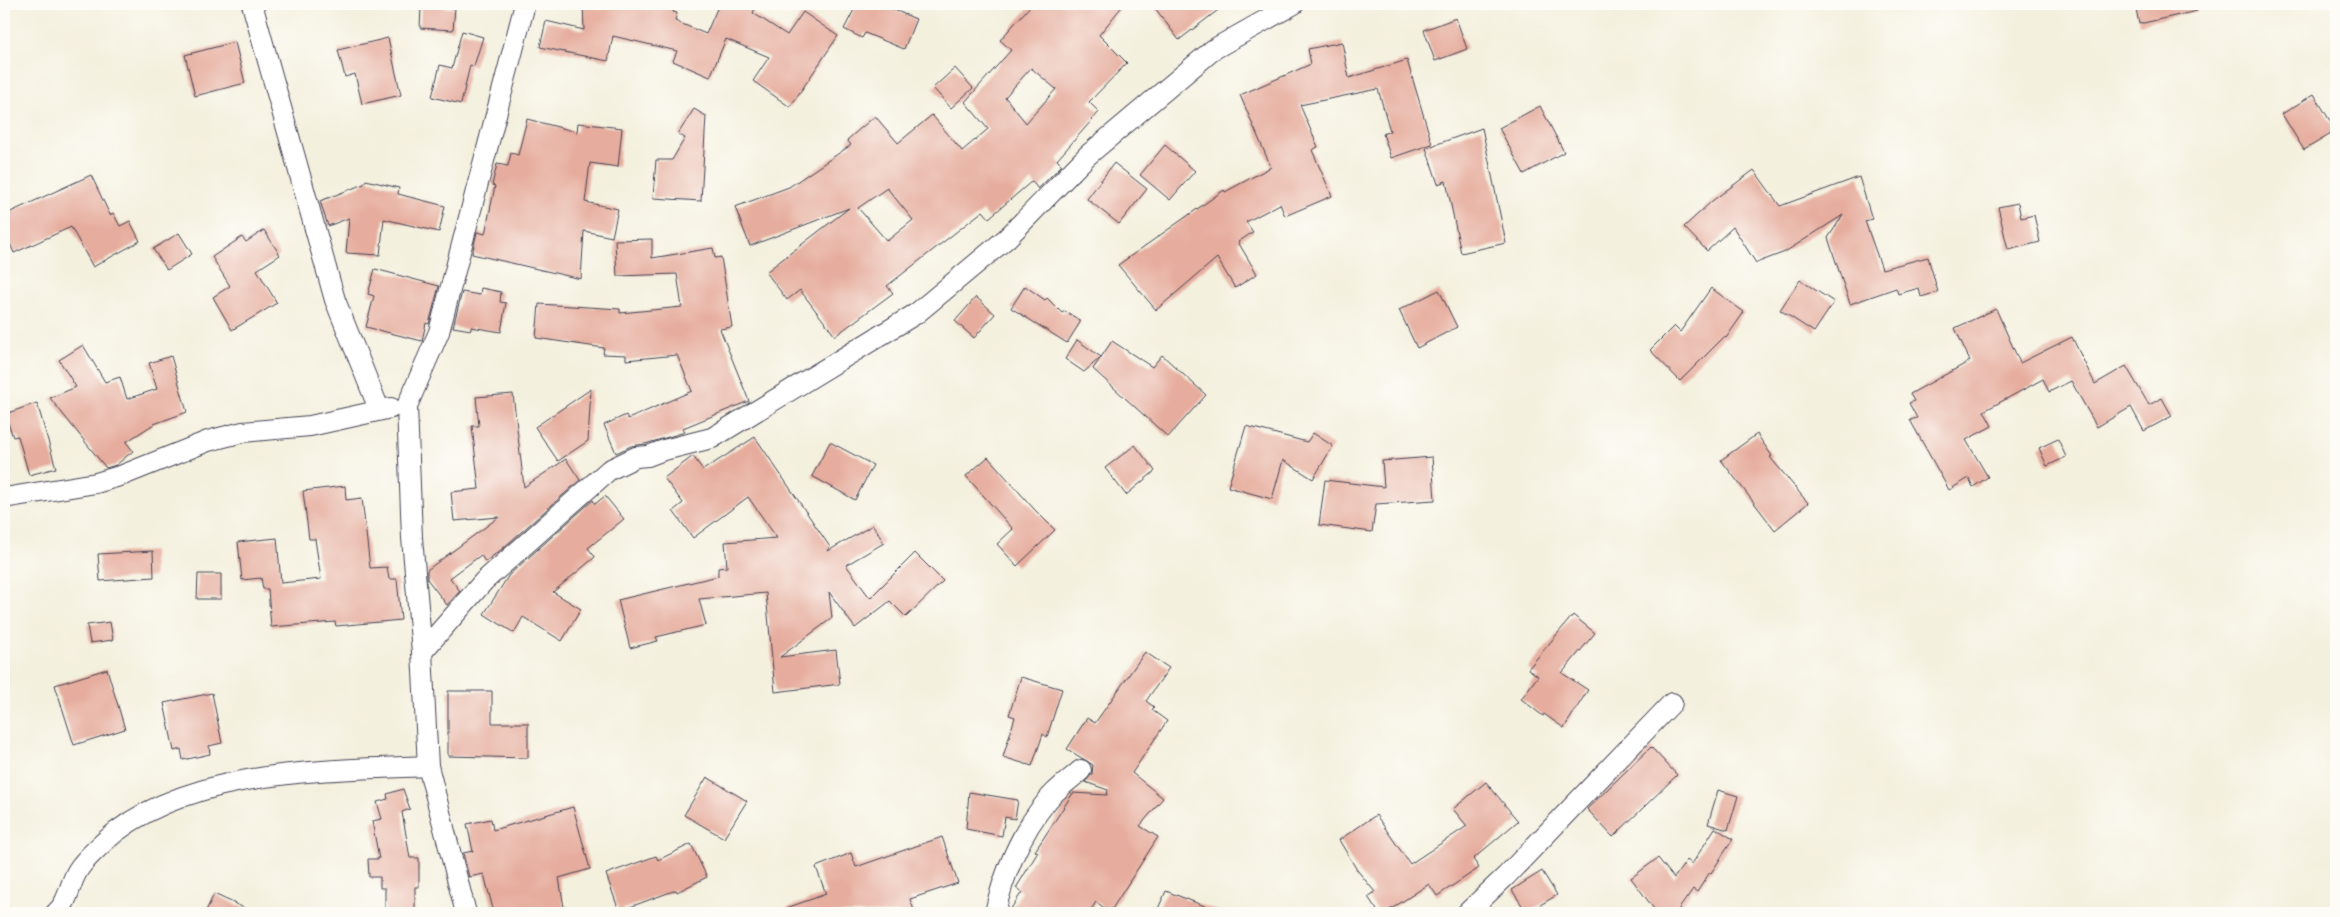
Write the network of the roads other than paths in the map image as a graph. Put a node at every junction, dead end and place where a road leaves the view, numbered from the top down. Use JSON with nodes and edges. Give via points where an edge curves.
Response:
{"nodes":[{"id":1,"x":252,"y":4,"type":"edge"},
{"id":2,"x":525,"y":4,"type":"edge"},
{"id":3,"x":1294,"y":4,"type":"edge"},
{"id":4,"x":408,"y":406,"type":"junction"},
{"id":5,"x":379,"y":409,"type":"junction"},
{"id":6,"x":4,"y":498,"type":"edge"},
{"id":7,"x":422,"y":652,"type":"junction"},
{"id":8,"x":1672,"y":703,"type":"dead end"},
{"id":9,"x":428,"y":766,"type":"junction"},
{"id":10,"x":1081,"y":770,"type":"dead end"},
{"id":11,"x":56,"y":913,"type":"edge"},
{"id":12,"x":466,"y":913,"type":"edge"},
{"id":13,"x":995,"y":913,"type":"edge"},
{"id":14,"x":1467,"y":913,"type":"edge"}],
"edges":[{"from":1,"to":5,"type":"street","via":[[335,300]]},
{"from":2,"to":4,"type":"street","via":[[439,332]]},
{"from":3,"to":7,"type":"street","via":[[1230,38],[1207,55],[1088,155],[1007,238],[916,313],[712,438],[636,457],[609,470],[484,581]]},
{"from":4,"to":5,"type":"street"},
{"from":4,"to":7,"type":"street","via":[[412,538]]},
{"from":5,"to":6,"type":"street","via":[[310,426],[243,432],[208,441],[123,475]]},
{"from":7,"to":9,"type":"street"},
{"from":8,"to":14,"type":"street"},
{"from":9,"to":11,"type":"street","via":[[315,770],[248,780],[167,803],[135,820],[105,842],[78,870],[62,908]]},
{"from":9,"to":12,"type":"street"},
{"from":10,"to":13,"type":"street","via":[[1048,800],[1031,822],[999,894]]}]}
